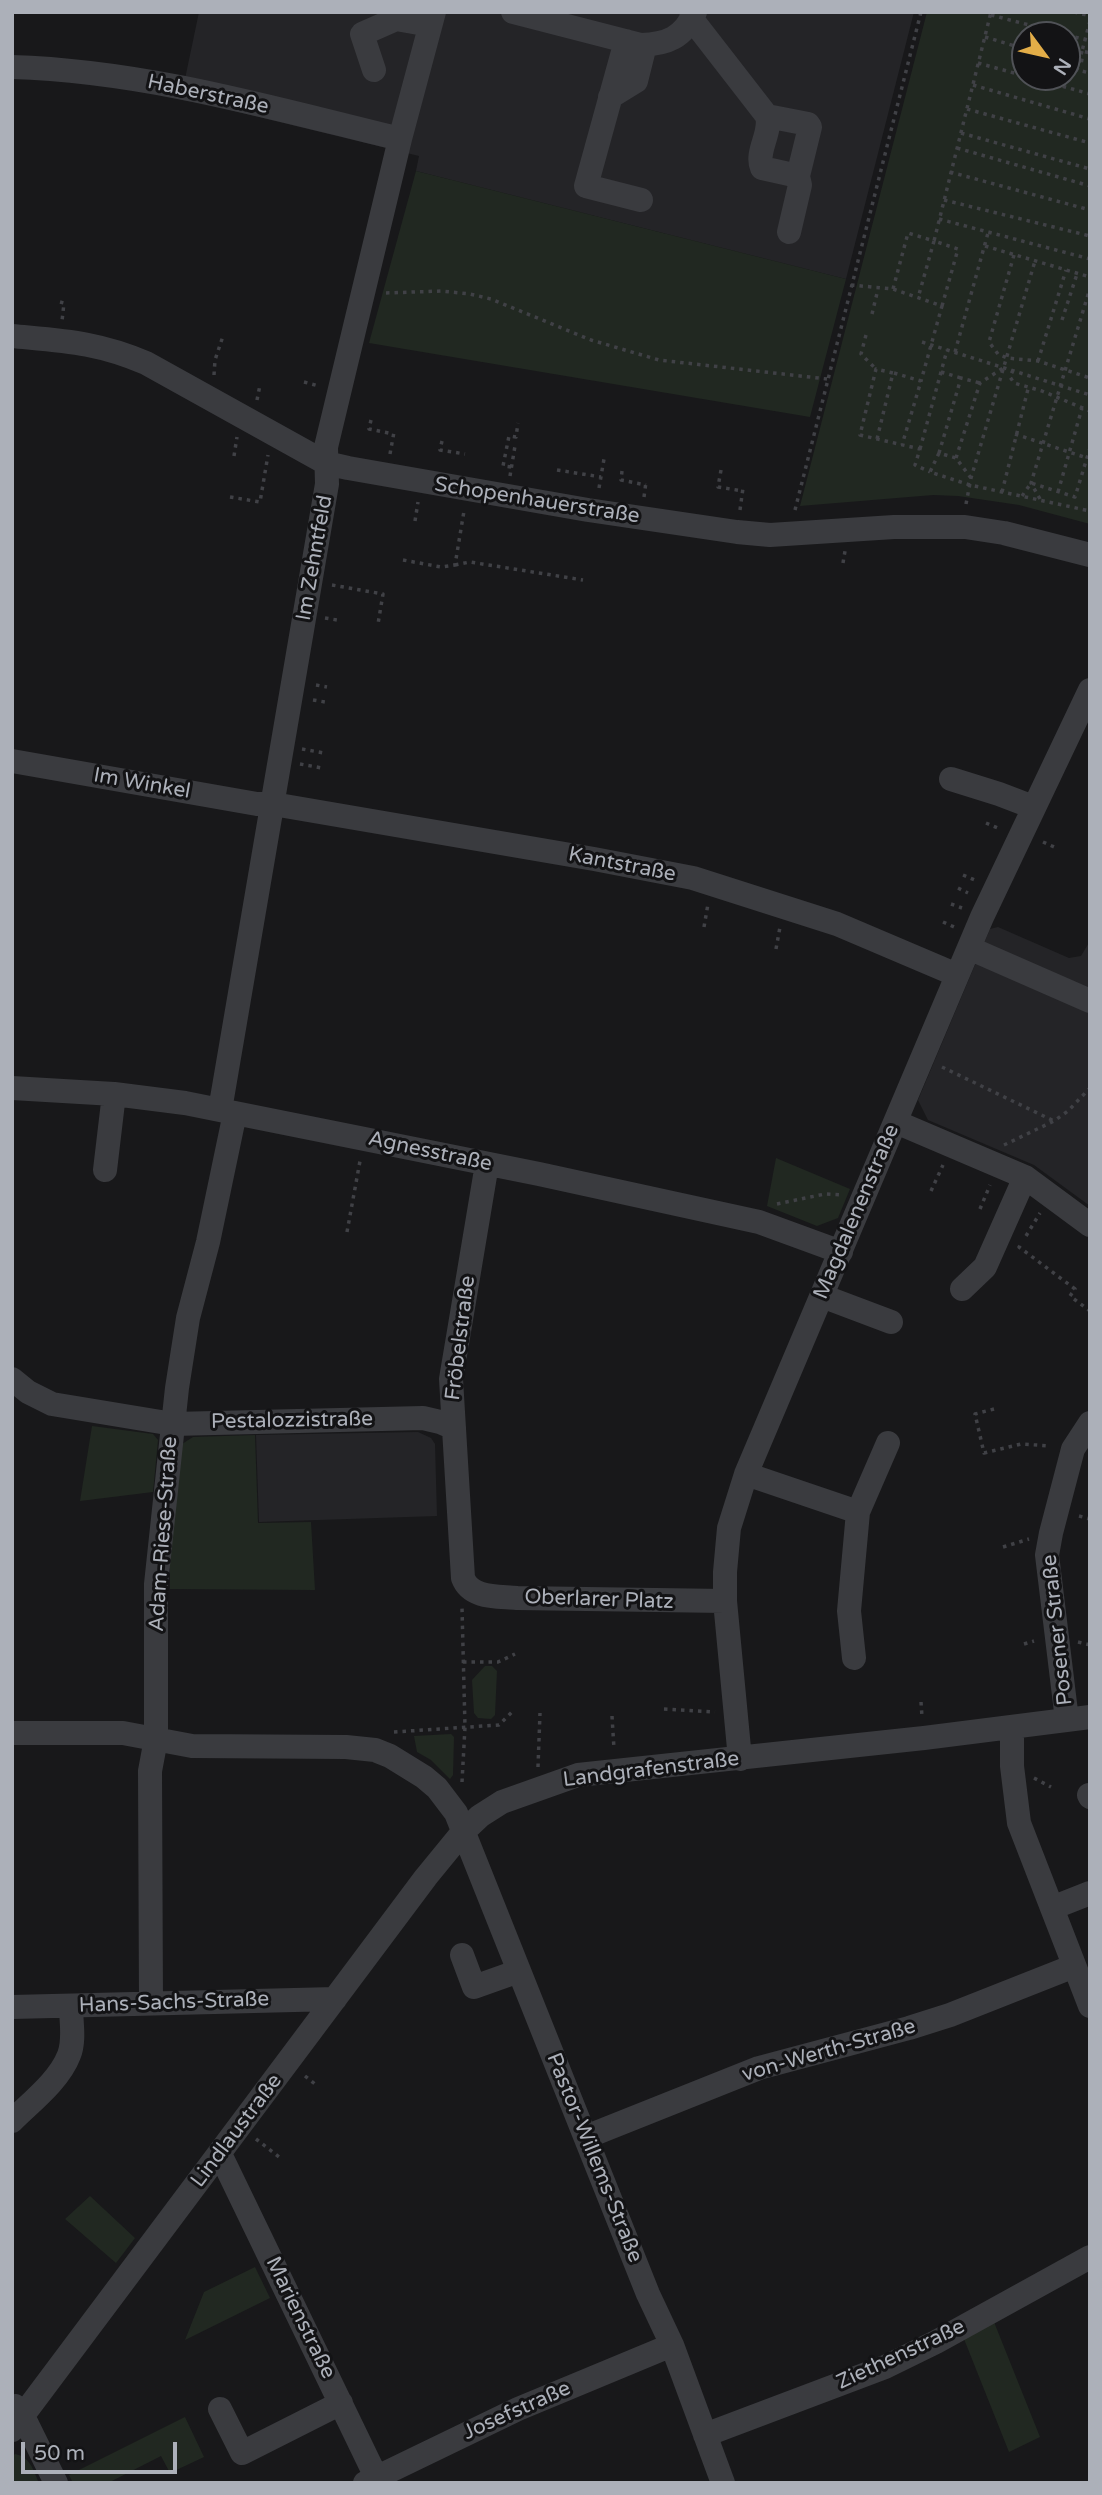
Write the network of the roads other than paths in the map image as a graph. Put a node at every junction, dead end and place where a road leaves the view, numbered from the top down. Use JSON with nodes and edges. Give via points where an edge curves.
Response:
{"nodes":[{"id":1,"x":513,"y":12,"type":"edge"},
{"id":2,"x":693,"y":15,"type":"edge"},
{"id":3,"x":432,"y":19,"type":"edge"},
{"id":4,"x":636,"y":43,"type":"junction"},
{"id":5,"x":12,"y":67,"type":"edge"},
{"id":6,"x":374,"y":70,"type":"dead end"},
{"id":7,"x":767,"y":116,"type":"junction"},
{"id":8,"x":400,"y":139,"type":"junction"},
{"id":9,"x":797,"y":176,"type":"junction"},
{"id":10,"x":640,"y":200,"type":"dead end"},
{"id":11,"x":789,"y":232,"type":"dead end"},
{"id":12,"x":12,"y":336,"type":"edge"},
{"id":13,"x":326,"y":463,"type":"junction"},
{"id":14,"x":1090,"y":555,"type":"edge"},
{"id":15,"x":1090,"y":690,"type":"edge"},
{"id":16,"x":1082,"y":728,"type":"edge"},
{"id":17,"x":12,"y":761,"type":"edge"},
{"id":18,"x":951,"y":779,"type":"dead end"},
{"id":19,"x":273,"y":804,"type":"junction"},
{"id":20,"x":1033,"y":807,"type":"junction"},
{"id":21,"x":969,"y":948,"type":"junction"},
{"id":22,"x":957,"y":975,"type":"junction"},
{"id":23,"x":1090,"y":1000,"type":"edge"},
{"id":24,"x":12,"y":1088,"type":"edge"},
{"id":25,"x":114,"y":1094,"type":"junction"},
{"id":26,"x":228,"y":1112,"type":"junction"},
{"id":27,"x":896,"y":1122,"type":"junction"},
{"id":28,"x":487,"y":1164,"type":"junction"},
{"id":29,"x":105,"y":1170,"type":"dead end"},
{"id":30,"x":1026,"y":1177,"type":"junction"},
{"id":31,"x":1090,"y":1225,"type":"edge"},
{"id":32,"x":841,"y":1252,"type":"junction"},
{"id":33,"x":962,"y":1289,"type":"dead end"},
{"id":34,"x":822,"y":1296,"type":"junction"},
{"id":35,"x":891,"y":1322,"type":"dead end"},
{"id":36,"x":12,"y":1379,"type":"edge"},
{"id":37,"x":1090,"y":1423,"type":"edge"},
{"id":38,"x":173,"y":1424,"type":"junction"},
{"id":39,"x":454,"y":1428,"type":"junction"},
{"id":40,"x":888,"y":1443,"type":"dead end"},
{"id":41,"x":746,"y":1474,"type":"junction"},
{"id":42,"x":858,"y":1512,"type":"junction"},
{"id":43,"x":470,"y":1589,"type":"joint"},
{"id":44,"x":725,"y":1601,"type":"junction"},
{"id":45,"x":854,"y":1658,"type":"dead end"},
{"id":46,"x":1078,"y":1719,"type":"edge"},
{"id":47,"x":1012,"y":1728,"type":"junction"},
{"id":48,"x":12,"y":1733,"type":"edge"},
{"id":49,"x":156,"y":1738,"type":"junction"},
{"id":50,"x":740,"y":1759,"type":"junction"},
{"id":51,"x":462,"y":1833,"type":"junction"},
{"id":52,"x":1090,"y":1893,"type":"edge"},
{"id":53,"x":1052,"y":1908,"type":"junction"},
{"id":54,"x":462,"y":1955,"type":"dead end"},
{"id":55,"x":1074,"y":1966,"type":"junction"},
{"id":56,"x":519,"y":1971,"type":"junction"},
{"id":57,"x":335,"y":1999,"type":"junction"},
{"id":58,"x":151,"y":2002,"type":"junction"},
{"id":59,"x":71,"y":2006,"type":"junction"},
{"id":60,"x":1090,"y":2006,"type":"edge"},
{"id":61,"x":12,"y":2007,"type":"edge"},
{"id":62,"x":12,"y":2121,"type":"edge"},
{"id":63,"x":586,"y":2137,"type":"junction"},
{"id":64,"x":220,"y":2154,"type":"junction"},
{"id":65,"x":1090,"y":2257,"type":"edge"},
{"id":66,"x":672,"y":2345,"type":"junction"},
{"id":67,"x":341,"y":2403,"type":"junction"},
{"id":68,"x":220,"y":2409,"type":"dead end"},
{"id":69,"x":16,"y":2416,"type":"edge"},
{"id":70,"x":705,"y":2435,"type":"junction"},
{"id":71,"x":373,"y":2481,"type":"edge"},
{"id":72,"x":56,"y":2483,"type":"edge"},
{"id":73,"x":723,"y":2483,"type":"edge"}],
"edges":[{"from":1,"to":4,"type":"street"},
{"from":2,"to":4,"type":"street","via":[[668,42]]},
{"from":2,"to":7,"type":"street"},
{"from":3,"to":6,"type":"street","via":[[396,19],[362,34]]},
{"from":3,"to":8,"type":"street","name":"Im Zehntfeld"},
{"from":4,"to":10,"type":"street","via":[[636,81],[610,97],[586,186]]},
{"from":5,"to":8,"type":"street","name":"Haberstraße","via":[[179,85]]},
{"from":7,"to":9,"type":"street","via":[[762,168]]},
{"from":7,"to":9,"type":"street","via":[[810,127]]},
{"from":8,"to":13,"type":"street","name":"Im Zehntfeld","via":[[326,447]]},
{"from":9,"to":11,"type":"street","via":[[800,185]]},
{"from":12,"to":13,"type":"street","name":"Schopenhauerstraße","via":[[102,346],[146,363]]},
{"from":13,"to":14,"type":"street","name":"Schopenhauerstraße","via":[[737,532],[770,535],[965,527]]},
{"from":13,"to":19,"type":"street","name":"Im Zehntfeld","via":[[327,484]]},
{"from":15,"to":16,"type":"street","name":"Magdalenenstraße"},
{"from":16,"to":20,"type":"street","name":"Magdalenenstraße"},
{"from":17,"to":19,"type":"street","name":"Im Winkel"},
{"from":18,"to":20,"type":"street"},
{"from":19,"to":22,"type":"street","name":"Kantstraße","via":[[692,878],[836,925]]},
{"from":19,"to":26,"type":"street","name":"Im Zehntfeld"},
{"from":20,"to":21,"type":"street","name":"Magdalenenstraße"},
{"from":21,"to":22,"type":"street","name":"Magdalenenstraße"},
{"from":21,"to":23,"type":"street"},
{"from":22,"to":27,"type":"street","name":"Magdalenenstraße"},
{"from":24,"to":25,"type":"street","name":"Agnesstraße"},
{"from":25,"to":26,"type":"street","name":"Agnesstraße"},
{"from":25,"to":29,"type":"street"},
{"from":26,"to":28,"type":"street","name":"Agnesstraße"},
{"from":26,"to":38,"type":"street","name":"Adam-Riese-Straße","via":[[208,1242],[188,1318]]},
{"from":27,"to":30,"type":"street"},
{"from":27,"to":32,"type":"street","name":"Magdalenenstraße"},
{"from":28,"to":32,"type":"street","name":"Agnesstraße","via":[[760,1222]]},
{"from":28,"to":39,"type":"street","name":"Fröbelstraße","via":[[451,1379]]},
{"from":30,"to":31,"type":"street"},
{"from":30,"to":33,"type":"street","via":[[985,1267]]},
{"from":32,"to":34,"type":"street","name":"Magdalenenstraße"},
{"from":34,"to":35,"type":"street"},
{"from":34,"to":41,"type":"street","name":"Magdalenenstraße"},
{"from":36,"to":38,"type":"street","name":"Pestalozzistraße","via":[[52,1404]]},
{"from":37,"to":46,"type":"street","name":"Posener Straße","via":[[1073,1449],[1048,1555]]},
{"from":38,"to":39,"type":"street","name":"Pestalozzistraße","via":[[423,1418]]},
{"from":38,"to":49,"type":"street","name":"Adam-Riese-Straße","via":[[156,1584]]},
{"from":39,"to":43,"type":"street","name":"Fröbelstraße","via":[[463,1578]]},
{"from":40,"to":42,"type":"street"},
{"from":41,"to":42,"type":"street"},
{"from":41,"to":44,"type":"street","name":"Magdalenenstraße","via":[[729,1528]]},
{"from":42,"to":45,"type":"street","via":[[849,1611]]},
{"from":43,"to":44,"type":"street","name":"Oberlarer Platz","via":[[517,1598]]},
{"from":44,"to":50,"type":"street","name":"Magdalenenstraße"},
{"from":46,"to":47,"type":"street","name":"Landgrafenstraße"},
{"from":47,"to":50,"type":"street","name":"Landgrafenstraße"},
{"from":47,"to":53,"type":"street","via":[[1019,1823]]},
{"from":48,"to":49,"type":"street","via":[[123,1733]]},
{"from":49,"to":51,"type":"street","via":[[192,1746],[375,1750],[437,1788],[456,1813]]},
{"from":49,"to":58,"type":"street","name":"Adam-Riese-Straße","via":[[150,1771]]},
{"from":50,"to":51,"type":"street","name":"Landgrafenstraße","via":[[578,1776],[502,1802]]},
{"from":51,"to":56,"type":"street","name":"Pastor-Willems-Straße"},
{"from":51,"to":57,"type":"street","name":"Lindlaustraße"},
{"from":52,"to":53,"type":"street"},
{"from":53,"to":55,"type":"street"},
{"from":54,"to":56,"type":"street","via":[[474,1987]]},
{"from":55,"to":60,"type":"street"},
{"from":55,"to":63,"type":"street","name":"von-Werth-Straße","via":[[950,2015],[759,2068]]},
{"from":56,"to":63,"type":"street","name":"Pastor-Willems-Straße"},
{"from":57,"to":58,"type":"street","name":"Hans-Sachs-Straße"},
{"from":57,"to":64,"type":"street","name":"Lindlaustraße"},
{"from":58,"to":59,"type":"street","name":"Hans-Sachs-Straße"},
{"from":59,"to":61,"type":"street","name":"Hans-Sachs-Straße"},
{"from":59,"to":62,"type":"street","via":[[69,2055],[55,2077]]},
{"from":63,"to":66,"type":"street","name":"Pastor-Willems-Straße"},
{"from":64,"to":67,"type":"street","name":"Marienstraße"},
{"from":64,"to":69,"type":"street","name":"Lindlaustraße"},
{"from":65,"to":70,"type":"street","name":"Ziethenstraße","via":[[885,2367]]},
{"from":66,"to":70,"type":"street","name":"Pastor-Willems-Straße"},
{"from":66,"to":71,"type":"street","name":"Josefstraße","via":[[518,2409]]},
{"from":67,"to":68,"type":"street","via":[[242,2454]]},
{"from":67,"to":71,"type":"street","name":"Marienstraße"},
{"from":69,"to":72,"type":"street"},
{"from":70,"to":73,"type":"street","name":"Pastor-Willems-Straße"}]}
